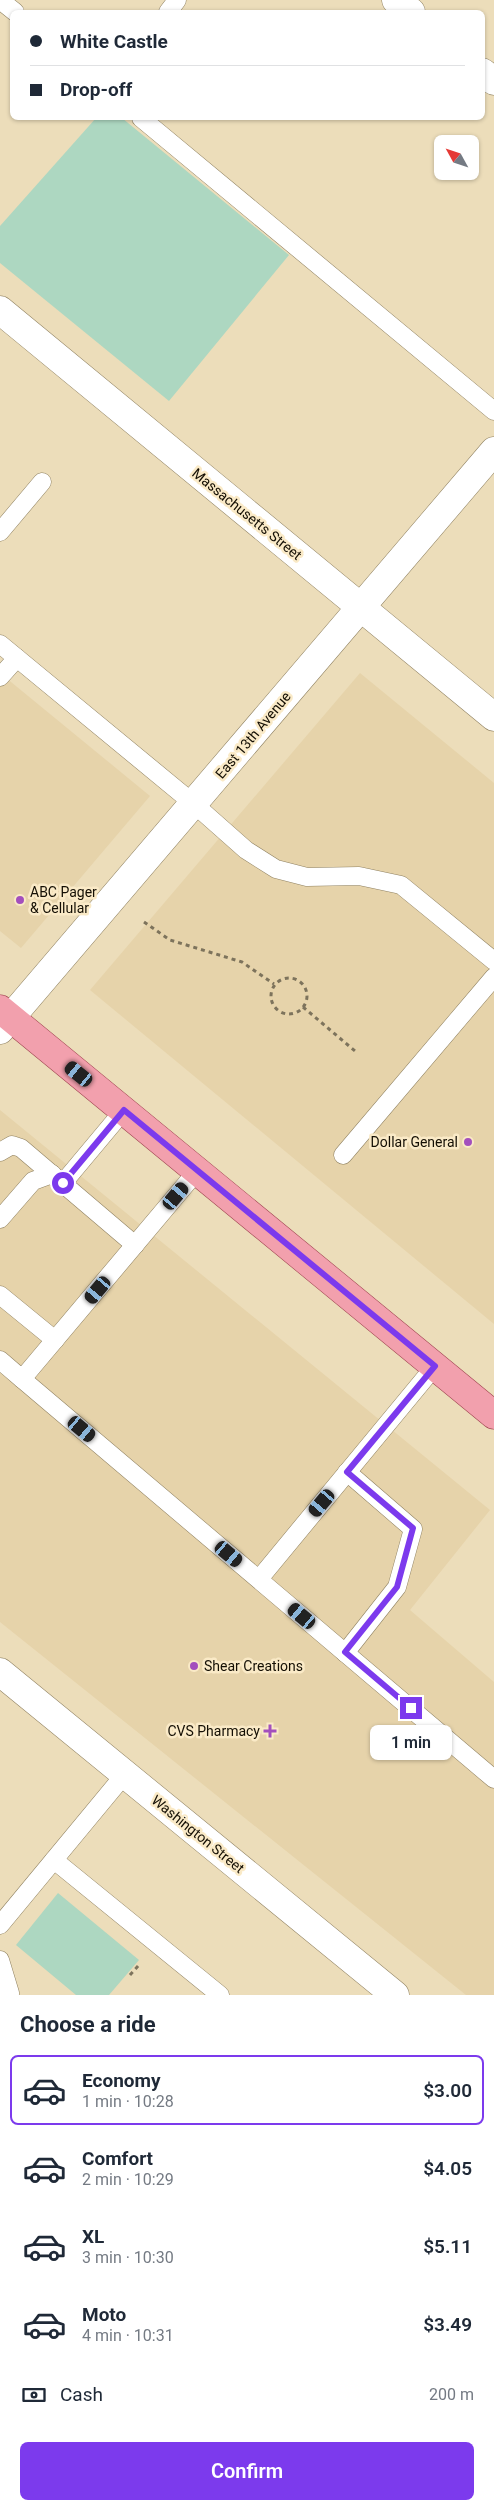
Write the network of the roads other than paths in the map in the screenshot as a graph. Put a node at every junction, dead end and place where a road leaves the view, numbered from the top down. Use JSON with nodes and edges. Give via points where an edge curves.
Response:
{"nodes":[{"id":1,"x":0,"y":0,"type":"edge"},
{"id":2,"x":396,"y":0,"type":"edge"},
{"id":3,"x":12,"y":10,"type":"edge"},
{"id":4,"x":408,"y":10,"type":"edge"},
{"id":5,"x":143,"y":120,"type":"edge"},
{"id":6,"x":0,"y":310,"type":"edge"},
{"id":7,"x":494,"y":411,"type":"edge"},
{"id":8,"x":494,"y":452,"type":"edge"},
{"id":9,"x":42,"y":482,"type":"dead end"},
{"id":10,"x":0,"y":532,"type":"edge"},
{"id":11,"x":361,"y":607,"type":"junction"},
{"id":12,"x":0,"y":644,"type":"edge"},
{"id":13,"x":17,"y":658,"type":"junction"},
{"id":14,"x":0,"y":677,"type":"edge"},
{"id":15,"x":494,"y":717,"type":"edge"},
{"id":16,"x":194,"y":804,"type":"junction"},
{"id":17,"x":494,"y":961,"type":"edge"},
{"id":18,"x":494,"y":978,"type":"edge"},
{"id":19,"x":4,"y":1019,"type":"edge"},
{"id":20,"x":124,"y":1110,"type":"junction"},
{"id":21,"x":0,"y":1152,"type":"edge"},
{"id":22,"x":343,"y":1155,"type":"dead end"},
{"id":23,"x":197,"y":1171,"type":"junction"},
{"id":24,"x":57,"y":1179,"type":"junction"},
{"id":25,"x":0,"y":1219,"type":"edge"},
{"id":26,"x":135,"y":1245,"type":"junction"},
{"id":27,"x":0,"y":1295,"type":"edge"},
{"id":28,"x":55,"y":1340,"type":"junction"},
{"id":29,"x":0,"y":1360,"type":"edge"},
{"id":30,"x":435,"y":1366,"type":"junction"},
{"id":31,"x":22,"y":1379,"type":"junction"},
{"id":32,"x":494,"y":1415,"type":"edge"},
{"id":33,"x":347,"y":1472,"type":"junction"},
{"id":34,"x":259,"y":1579,"type":"junction"},
{"id":35,"x":345,"y":1652,"type":"junction"},
{"id":36,"x":0,"y":1672,"type":"edge"},
{"id":37,"x":125,"y":1774,"type":"junction"},
{"id":38,"x":494,"y":1779,"type":"edge"},
{"id":39,"x":54,"y":1860,"type":"junction"},
{"id":40,"x":0,"y":1925,"type":"edge"},
{"id":41,"x":0,"y":1960,"type":"edge"},
{"id":42,"x":8,"y":1995,"type":"edge"},
{"id":43,"x":220,"y":1995,"type":"edge"},
{"id":44,"x":395,"y":1995,"type":"edge"}],
"edges":[{"from":1,"to":3,"type":"lane"},
{"from":2,"to":4,"type":"street"},
{"from":5,"to":7,"type":"lane"},
{"from":6,"to":11,"type":"street","name":"Massachusetts Street"},
{"from":8,"to":11,"type":"street","name":"East 13th Avenue"},
{"from":9,"to":10,"type":"lane"},
{"from":11,"to":15,"type":"street","name":"Massachusetts Street"},
{"from":11,"to":16,"type":"street","name":"East 13th Avenue"},
{"from":12,"to":13,"type":"lane"},
{"from":13,"to":14,"type":"lane"},
{"from":13,"to":16,"type":"lane"},
{"from":16,"to":17,"type":"lane","via":[[246,850],[276,869],[307,877],[359,876],[401,885]]},
{"from":16,"to":19,"type":"street","name":"East 13th Avenue"},
{"from":18,"to":22,"type":"lane"},
{"from":19,"to":20,"type":"main road"},
{"from":20,"to":23,"type":"main road"},
{"from":20,"to":24,"type":"lane"},
{"from":21,"to":24,"type":"lane","via":[[16,1145]]},
{"from":23,"to":26,"type":"lane"},
{"from":23,"to":30,"type":"main road"},
{"from":24,"to":25,"type":"lane","via":[[33,1181]]},
{"from":24,"to":26,"type":"lane"},
{"from":26,"to":28,"type":"lane"},
{"from":27,"to":28,"type":"lane"},
{"from":28,"to":31,"type":"lane"},
{"from":29,"to":31,"type":"lane"},
{"from":30,"to":32,"type":"main road"},
{"from":30,"to":33,"type":"lane"},
{"from":31,"to":34,"type":"lane"},
{"from":33,"to":34,"type":"lane"},
{"from":33,"to":35,"type":"lane","via":[[413,1528],[397,1587]]},
{"from":34,"to":35,"type":"lane"},
{"from":35,"to":38,"type":"lane"},
{"from":36,"to":37,"type":"street","name":"Washington Street"},
{"from":37,"to":39,"type":"lane"},
{"from":37,"to":44,"type":"street","name":"Washington Street"},
{"from":39,"to":40,"type":"lane"},
{"from":39,"to":43,"type":"lane"},
{"from":41,"to":42,"type":"lane"}]}
